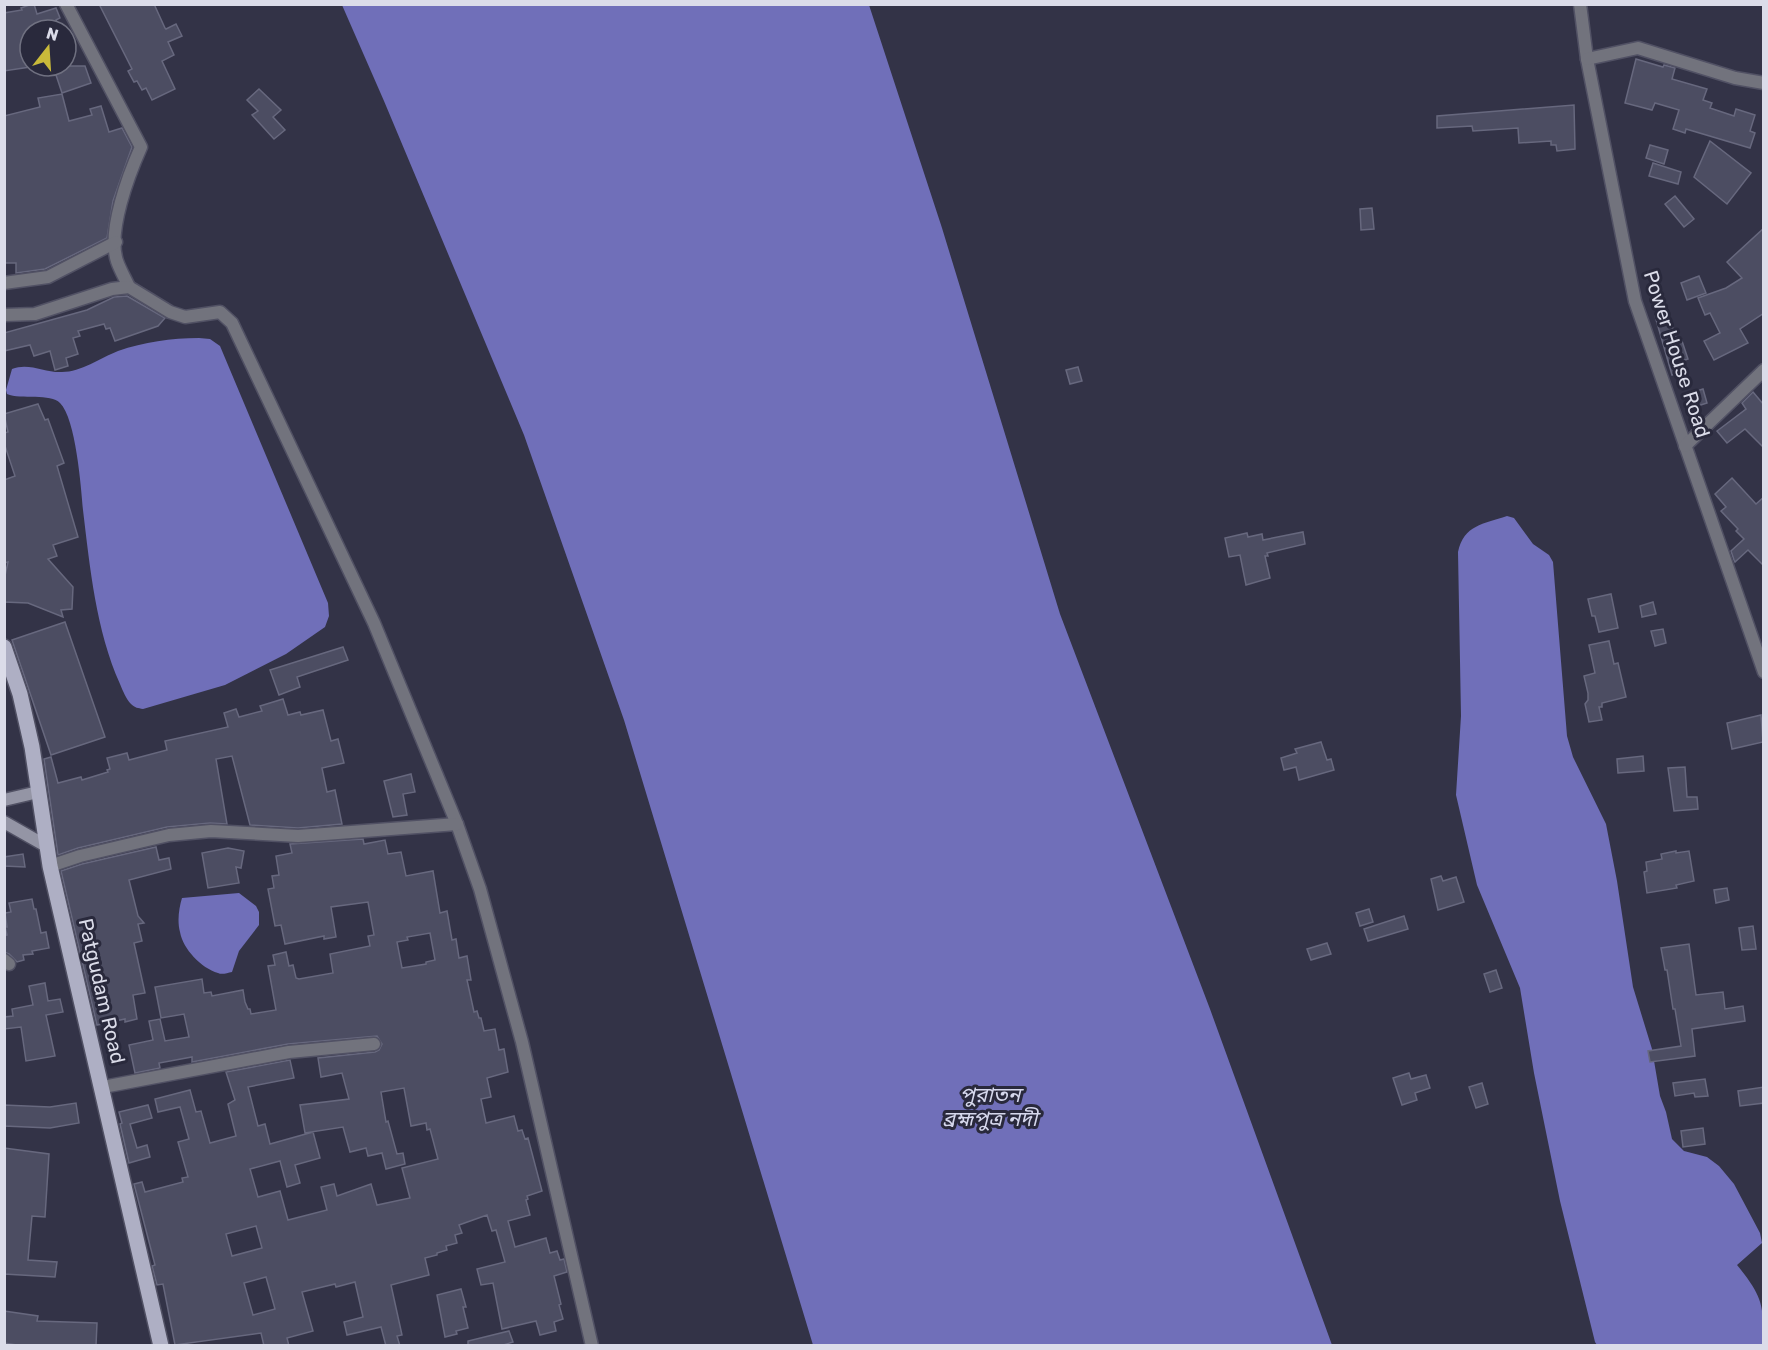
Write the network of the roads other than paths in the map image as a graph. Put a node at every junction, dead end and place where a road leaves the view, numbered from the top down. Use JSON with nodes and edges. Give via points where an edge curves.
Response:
{"nodes":[{"id":1,"x":66,"y":4,"type":"edge"},
{"id":2,"x":1580,"y":4,"type":"edge"},
{"id":3,"x":1587,"y":59,"type":"junction"},
{"id":4,"x":1764,"y":83,"type":"edge"},
{"id":5,"x":116,"y":242,"type":"junction"},
{"id":6,"x":4,"y":283,"type":"edge"},
{"id":7,"x":129,"y":287,"type":"junction"},
{"id":8,"x":4,"y":315,"type":"edge"},
{"id":9,"x":1764,"y":370,"type":"edge"},
{"id":10,"x":1685,"y":446,"type":"junction"},
{"id":11,"x":4,"y":647,"type":"edge"},
{"id":12,"x":1764,"y":672,"type":"edge"},
{"id":13,"x":38,"y":792,"type":"junction"},
{"id":14,"x":4,"y":800,"type":"edge"},
{"id":15,"x":4,"y":822,"type":"edge"},
{"id":16,"x":458,"y":824,"type":"junction"},
{"id":17,"x":48,"y":848,"type":"junction"},
{"id":18,"x":50,"y":866,"type":"junction"},
{"id":19,"x":374,"y":1044,"type":"dead end"},
{"id":20,"x":103,"y":1087,"type":"junction"},
{"id":21,"x":161,"y":1346,"type":"edge"},
{"id":22,"x":592,"y":1346,"type":"edge"}],
"edges":[{"from":1,"to":5,"type":"street","via":[[141,147],[122,196]]},
{"from":2,"to":3,"type":"street","name":"Power House Road"},
{"from":3,"to":4,"type":"street","via":[[1638,48]]},
{"from":3,"to":10,"type":"street","name":"Power House Road","via":[[1635,301]]},
{"from":5,"to":6,"type":"street","via":[[48,277]]},
{"from":5,"to":7,"type":"street","via":[[116,259]]},
{"from":7,"to":8,"type":"street","via":[[34,314]]},
{"from":7,"to":16,"type":"street","via":[[170,312],[185,317],[220,312],[232,322],[374,623]]},
{"from":9,"to":10,"type":"street"},
{"from":10,"to":12,"type":"street","name":"Power House Road"},
{"from":11,"to":13,"type":"main road","name":"Patgudam Road","via":[[20,694]]},
{"from":13,"to":14,"type":"street"},
{"from":13,"to":17,"type":"main road","name":"Patgudam Road"},
{"from":15,"to":17,"type":"street"},
{"from":16,"to":18,"type":"street","via":[[298,836],[211,831],[169,835]]},
{"from":16,"to":22,"type":"street","via":[[522,1042]]},
{"from":17,"to":18,"type":"main road","name":"Patgudam Road"},
{"from":18,"to":20,"type":"main road","name":"Patgudam Road"},
{"from":19,"to":20,"type":"street","via":[[289,1052]]},
{"from":20,"to":21,"type":"main road","name":"Patgudam Road"}]}
